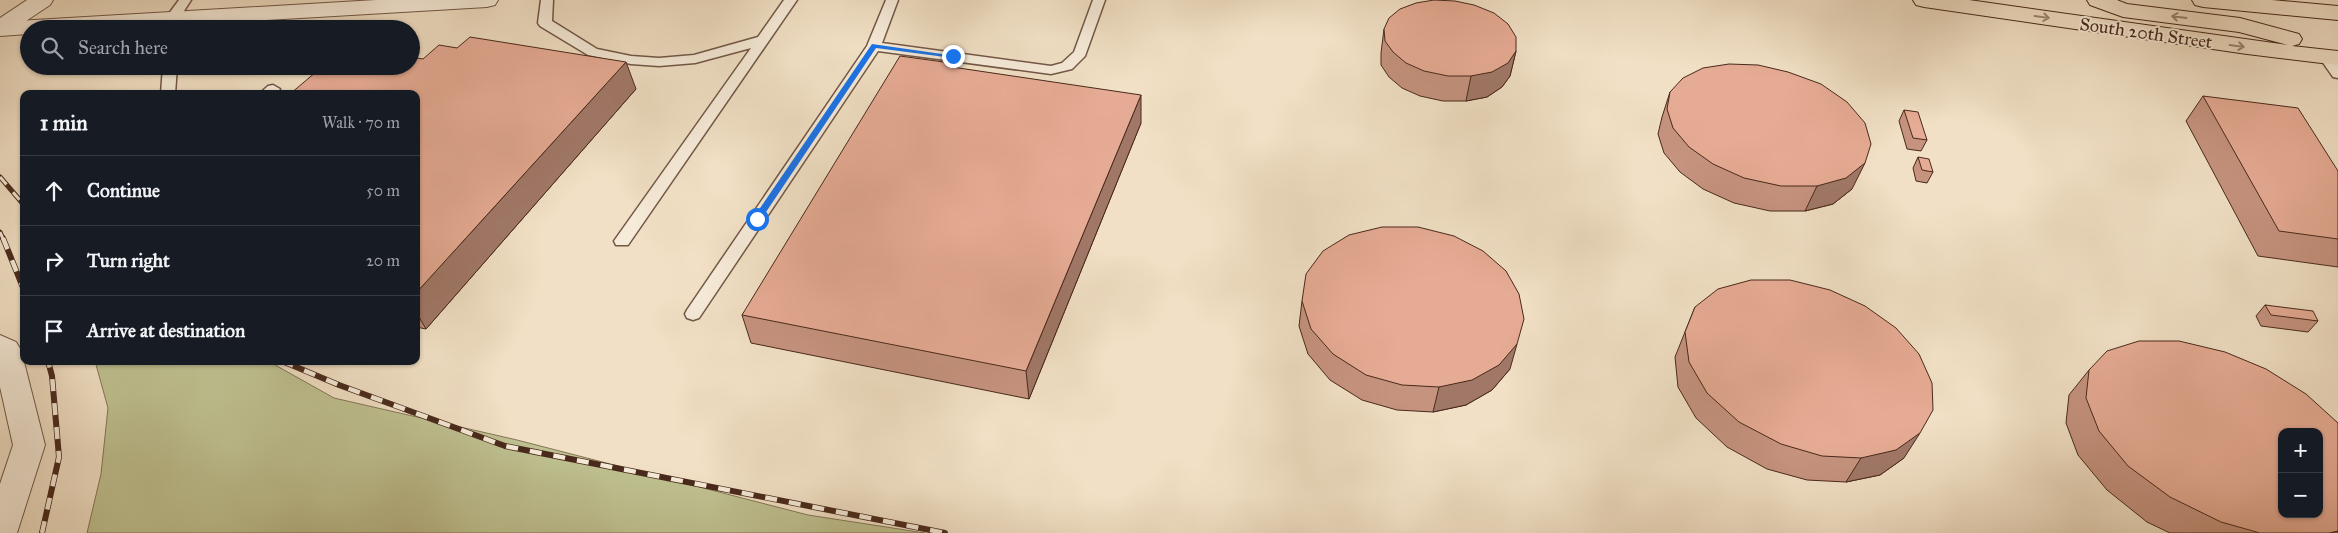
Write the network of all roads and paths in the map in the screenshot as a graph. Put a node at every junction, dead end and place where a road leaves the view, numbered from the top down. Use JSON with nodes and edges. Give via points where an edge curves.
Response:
{"nodes":[{"id":1,"x":42,"y":0,"type":"edge"},
{"id":2,"x":487,"y":0,"type":"edge"},
{"id":3,"x":547,"y":0,"type":"edge"},
{"id":4,"x":791,"y":0,"type":"edge"},
{"id":5,"x":892,"y":0,"type":"edge"},
{"id":6,"x":1099,"y":0,"type":"edge"},
{"id":7,"x":1924,"y":0,"type":"edge"},
{"id":8,"x":2098,"y":0,"type":"edge"},
{"id":9,"x":2203,"y":0,"type":"edge"},
{"id":10,"x":2338,"y":13,"type":"edge"},
{"id":11,"x":179,"y":16,"type":"edge"},
{"id":12,"x":124,"y":20,"type":"edge"},
{"id":13,"x":20,"y":28,"type":"edge"},
{"id":14,"x":0,"y":29,"type":"edge"},
{"id":15,"x":763,"y":40,"type":"junction"},
{"id":16,"x":874,"y":46,"type":"junction"},
{"id":17,"x":2334,"y":63,"type":"edge"},
{"id":18,"x":169,"y":75,"type":"edge"},
{"id":19,"x":168,"y":90,"type":"edge"},
{"id":20,"x":622,"y":240,"type":"dead end"},
{"id":21,"x":693,"y":314,"type":"dead end"},
{"id":22,"x":0,"y":346,"type":"edge"},
{"id":23,"x":0,"y":533,"type":"edge"}],
"edges":[{"from":1,"to":14,"type":"street"},
{"from":2,"to":11,"type":"street"},
{"from":3,"to":15,"type":"lane","via":[[545,23],[593,52],[631,60],[695,59]]},
{"from":4,"to":15,"type":"lane"},
{"from":5,"to":16,"type":"lane"},
{"from":6,"to":16,"type":"lane","via":[[1080,53],[1067,66],[1051,70]]},
{"from":7,"to":17,"type":"main road","name":"South 20th Street","one_way":true,"via":[[2247,47]]},
{"from":17,"to":8,"type":"main road","one_way":true,"via":[[2299,42],[2240,24],[2123,10]]},
{"from":9,"to":10,"type":"main road"},
{"from":11,"to":12,"type":"street"},
{"from":13,"to":14,"type":"street"},
{"from":15,"to":20,"type":"lane"},
{"from":16,"to":21,"type":"lane"},
{"from":18,"to":19,"type":"lane"},
{"from":22,"to":23,"type":"street","via":[[6,350],[29,445]]}]}
